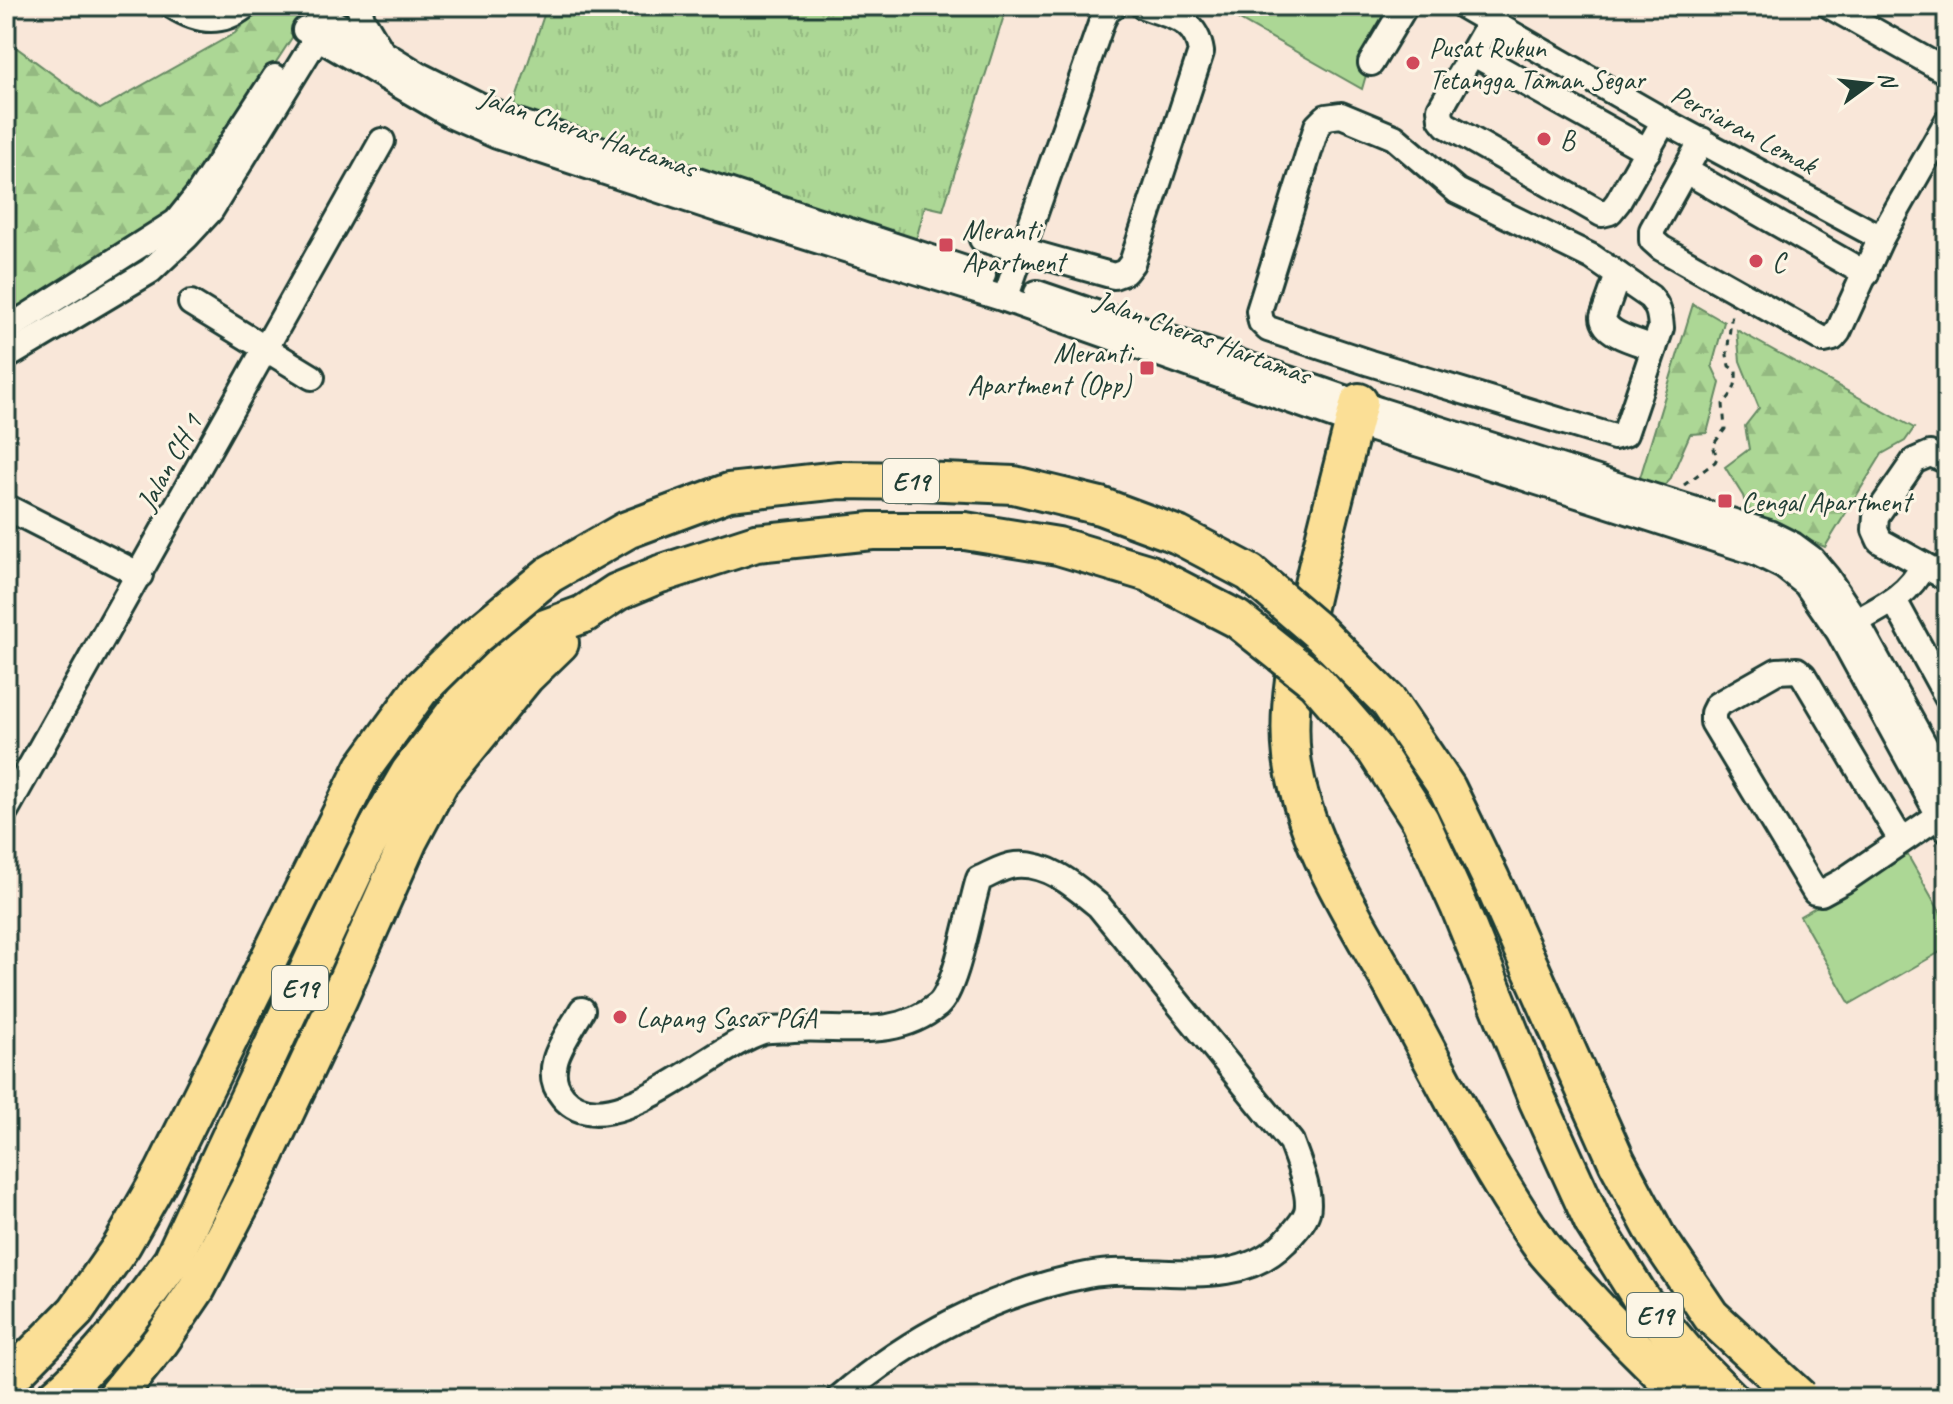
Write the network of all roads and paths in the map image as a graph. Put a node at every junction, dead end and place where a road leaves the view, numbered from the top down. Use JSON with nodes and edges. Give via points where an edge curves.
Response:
{"nodes":[{"id":1,"x":173,"y":6,"type":"edge"},
{"id":2,"x":245,"y":6,"type":"edge"},
{"id":3,"x":359,"y":6,"type":"edge"},
{"id":4,"x":1114,"y":6,"type":"edge"},
{"id":5,"x":1143,"y":6,"type":"edge"},
{"id":6,"x":1405,"y":6,"type":"edge"},
{"id":7,"x":1463,"y":6,"type":"edge"},
{"id":8,"x":1830,"y":6,"type":"edge"},
{"id":9,"x":320,"y":18,"type":"edge"},
{"id":10,"x":1490,"y":22,"type":"junction"},
{"id":11,"x":381,"y":51,"type":"junction"},
{"id":12,"x":1472,"y":53,"type":"junction"},
{"id":13,"x":1371,"y":63,"type":"dead end"},
{"id":14,"x":1947,"y":72,"type":"edge"},
{"id":15,"x":414,"y":83,"type":"junction"},
{"id":16,"x":1664,"y":121,"type":"junction"},
{"id":17,"x":1947,"y":122,"type":"edge"},
{"id":18,"x":1702,"y":140,"type":"junction"},
{"id":19,"x":382,"y":141,"type":"dead end"},
{"id":20,"x":1648,"y":151,"type":"junction"},
{"id":21,"x":1686,"y":171,"type":"junction"},
{"id":22,"x":1881,"y":238,"type":"junction"},
{"id":23,"x":982,"y":239,"type":"dead end"},
{"id":24,"x":1022,"y":252,"type":"junction"},
{"id":25,"x":1866,"y":274,"type":"junction"},
{"id":26,"x":1618,"y":275,"type":"junction"},
{"id":27,"x":1735,"y":290,"type":"junction"},
{"id":28,"x":1008,"y":292,"type":"junction"},
{"id":29,"x":191,"y":303,"type":"dead end"},
{"id":30,"x":6,"y":330,"type":"edge"},
{"id":31,"x":1654,"y":348,"type":"junction"},
{"id":32,"x":267,"y":349,"type":"junction"},
{"id":33,"x":6,"y":357,"type":"edge"},
{"id":34,"x":1380,"y":366,"type":"junction"},
{"id":35,"x":312,"y":377,"type":"dead end"},
{"id":36,"x":1367,"y":416,"type":"junction"},
{"id":37,"x":1947,"y":461,"type":"edge"},
{"id":38,"x":1665,"y":499,"type":"junction"},
{"id":39,"x":9,"y":515,"type":"edge"},
{"id":40,"x":1923,"y":565,"type":"junction"},
{"id":41,"x":140,"y":575,"type":"junction"},
{"id":42,"x":1947,"y":578,"type":"edge"},
{"id":43,"x":1894,"y":600,"type":"junction"},
{"id":44,"x":584,"y":614,"type":"junction"},
{"id":45,"x":1847,"y":626,"type":"junction"},
{"id":46,"x":1947,"y":697,"type":"edge"},
{"id":47,"x":1947,"y":786,"type":"edge"},
{"id":48,"x":10,"y":796,"type":"edge"},
{"id":49,"x":1944,"y":819,"type":"edge"},
{"id":50,"x":1901,"y":840,"type":"junction"},
{"id":51,"x":582,"y":1010,"type":"dead end"},
{"id":52,"x":257,"y":1173,"type":"junction"},
{"id":53,"x":6,"y":1378,"type":"edge"},
{"id":54,"x":54,"y":1398,"type":"edge"},
{"id":55,"x":115,"y":1398,"type":"edge"},
{"id":56,"x":146,"y":1398,"type":"edge"},
{"id":57,"x":839,"y":1398,"type":"edge"},
{"id":58,"x":1687,"y":1398,"type":"edge"},
{"id":59,"x":1730,"y":1398,"type":"edge"},
{"id":60,"x":1800,"y":1398,"type":"edge"}],
"edges":[{"from":1,"to":2,"type":"street","via":[[206,20],[221,19]]},
{"from":3,"to":11,"type":"street"},
{"from":4,"to":24,"type":"street","via":[[1102,21]]},
{"from":5,"to":24,"type":"street","via":[[1189,23],[1201,52],[1132,263],[1114,276]]},
{"from":6,"to":13,"type":"street"},
{"from":7,"to":10,"type":"street","name":"Persiaran Lemak"},
{"from":8,"to":14,"type":"street"},
{"from":9,"to":11,"type":"street","name":"Jalan Cheras Hartamas"},
{"from":9,"to":15,"type":"street","name":"Jalan Cheras Hartamas"},
{"from":9,"to":30,"type":"street","via":[[176,222]]},
{"from":9,"to":33,"type":"street","via":[[211,210],[186,237],[150,271]]},
{"from":10,"to":12,"type":"street"},
{"from":10,"to":16,"type":"street","name":"Persiaran Lemak"},
{"from":11,"to":15,"type":"street","name":"Jalan Cheras Hartamas"},
{"from":12,"to":20,"type":"street"},
{"from":12,"to":20,"type":"street","via":[[1440,109],[1441,119],[1602,214],[1618,202]]},
{"from":15,"to":28,"type":"street","name":"Jalan Cheras Hartamas","via":[[720,199]]},
{"from":16,"to":18,"type":"street","name":"Persiaran Lemak"},
{"from":16,"to":20,"type":"street"},
{"from":17,"to":22,"type":"street"},
{"from":18,"to":21,"type":"street"},
{"from":18,"to":22,"type":"street","name":"Persiaran Lemak"},
{"from":19,"to":32,"type":"street","name":"Jalan CH 1"},
{"from":21,"to":25,"type":"street"},
{"from":21,"to":27,"type":"street","via":[[1652,230],[1652,240]]},
{"from":22,"to":25,"type":"street"},
{"from":23,"to":24,"type":"street"},
{"from":24,"to":28,"type":"street"},
{"from":25,"to":27,"type":"street","via":[[1838,332],[1824,340]]},
{"from":26,"to":31,"type":"street","via":[[1656,305],[1661,328]]},
{"from":26,"to":31,"type":"street","via":[[1603,324]]},
{"from":26,"to":34,"type":"street","via":[[1457,191],[1394,137],[1341,115],[1326,117],[1317,126],[1259,311],[1261,322],[1268,329]]},
{"from":27,"to":38,"type":"path","via":[[1727,355],[1737,383],[1723,404],[1727,423],[1713,445],[1717,458]]},
{"from":28,"to":36,"type":"street","name":"Jalan Cheras Hartamas"},
{"from":29,"to":32,"type":"street"},
{"from":31,"to":34,"type":"street","via":[[1629,428],[1614,437]]},
{"from":32,"to":35,"type":"street"},
{"from":32,"to":41,"type":"street","name":"Jalan CH 1"},
{"from":34,"to":36,"type":"street"},
{"from":36,"to":38,"type":"street","name":"Jalan Cheras Hartamas"},
{"from":36,"to":45,"type":"street","name":"Jalan Cheras Hartamas","via":[[1755,552],[1806,584]]},
{"from":36,"to":58,"type":"highway","via":[[1318,560],[1300,646],[1291,705],[1292,757],[1302,802],[1334,881],[1479,1150],[1539,1243],[1635,1351]]},
{"from":37,"to":40,"type":"street","via":[[1930,454],[1914,461],[1876,516],[1880,541]]},
{"from":38,"to":45,"type":"street","name":"Jalan Cheras Hartamas","via":[[1793,545],[1827,577]]},
{"from":39,"to":41,"type":"street"},
{"from":40,"to":42,"type":"street"},
{"from":40,"to":43,"type":"street"},
{"from":41,"to":48,"type":"street","name":"Jalan CH 1"},
{"from":43,"to":45,"type":"street"},
{"from":43,"to":46,"type":"street"},
{"from":44,"to":52,"type":"highway","via":[[440,782]]},
{"from":44,"to":54,"type":"highway","number":"E19","via":[[546,628],[470,693],[409,773],[365,849],[172,1261],[82,1375]]},
{"from":44,"to":59,"type":"highway","number":"E19","bridge":true,"via":[[650,577],[756,543],[872,531],[949,531],[1058,546],[1148,573],[1237,619],[1315,681],[1375,750],[1413,808],[1593,1222],[1642,1300]]},
{"from":45,"to":47,"type":"street","name":"Jalan Cheras Hartamas"},
{"from":45,"to":49,"type":"street","name":"Jalan Cheras Hartamas"},
{"from":49,"to":50,"type":"street"},
{"from":50,"to":50,"type":"street","via":[[1843,881],[1815,892],[1713,722],[1717,705],[1777,671],[1797,670]]},
{"from":51,"to":57,"type":"street","via":[[554,1061],[553,1084],[576,1108],[593,1111],[618,1109],[655,1094],[763,1031],[886,1030],[921,1018],[942,1002],[979,879],[1012,865],[1036,867],[1069,881],[1099,906],[1291,1142],[1305,1185],[1307,1212],[1273,1253],[1228,1272],[1089,1274],[1029,1291],[927,1334]]},
{"from":52,"to":55,"type":"highway","via":[[197,1288]]},
{"from":52,"to":56,"type":"highway","via":[[217,1288]]},
{"from":53,"to":60,"type":"highway","number":"E19","bridge":true,"via":[[76,1311],[122,1245],[163,1173],[364,767],[420,690],[550,574],[627,530],[729,492],[839,480],[1014,485],[1100,506],[1178,535],[1250,573],[1321,634],[1388,701],[1447,788],[1617,1162],[1656,1235],[1711,1316]]}]}
